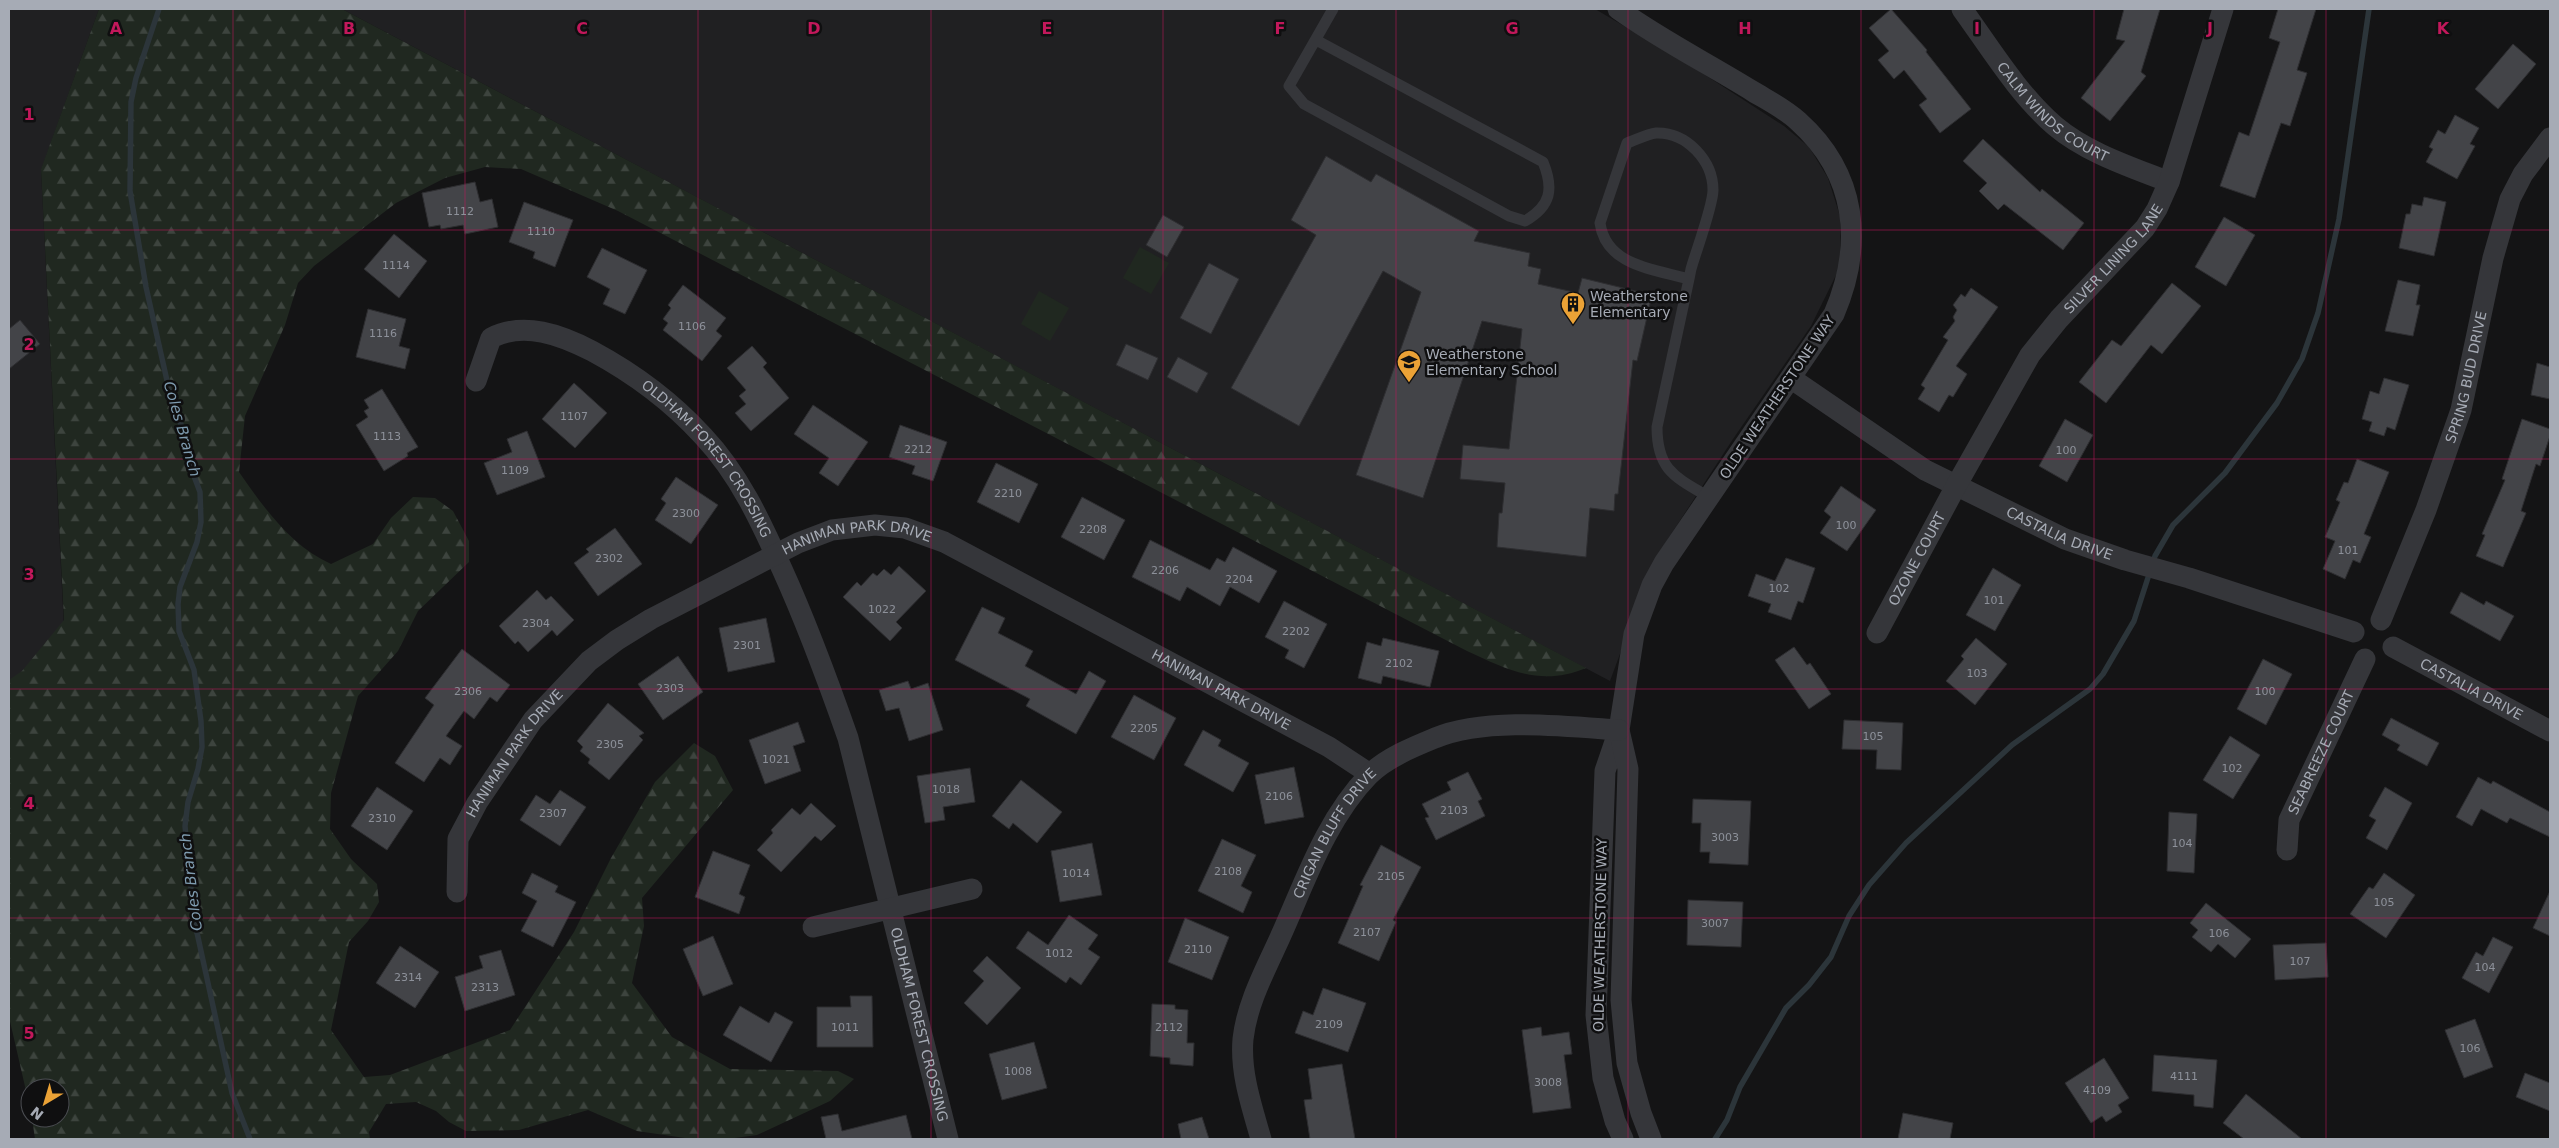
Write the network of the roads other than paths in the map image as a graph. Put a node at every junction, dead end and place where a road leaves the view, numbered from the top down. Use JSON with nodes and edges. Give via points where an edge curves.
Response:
{"nodes":[{"id":1,"x":1333,"y":9,"type":"edge"},
{"id":2,"x":1618,"y":9,"type":"edge"},
{"id":3,"x":1962,"y":9,"type":"edge"},
{"id":4,"x":2223,"y":9,"type":"edge"},
{"id":5,"x":1316,"y":40,"type":"junction"},
{"id":6,"x":2550,"y":138,"type":"edge"},
{"id":7,"x":2169,"y":182,"type":"junction"},
{"id":8,"x":1689,"y":279,"type":"junction"},
{"id":9,"x":1792,"y":379,"type":"junction"},
{"id":10,"x":476,"y":381,"type":"dead end"},
{"id":11,"x":1956,"y":486,"type":"junction"},
{"id":12,"x":1709,"y":497,"type":"junction"},
{"id":13,"x":776,"y":554,"type":"junction"},
{"id":14,"x":2381,"y":620,"type":"junction"},
{"id":15,"x":2354,"y":632,"type":"junction"},
{"id":16,"x":1877,"y":633,"type":"dead end"},
{"id":17,"x":2393,"y":647,"type":"junction"},
{"id":18,"x":2365,"y":658,"type":"junction"},
{"id":19,"x":1619,"y":730,"type":"junction"},
{"id":20,"x":2550,"y":731,"type":"edge"},
{"id":21,"x":1370,"y":774,"type":"junction"},
{"id":22,"x":2287,"y":850,"type":"dead end"},
{"id":23,"x":972,"y":889,"type":"dead end"},
{"id":24,"x":456,"y":892,"type":"dead end"},
{"id":25,"x":892,"y":909,"type":"junction"},
{"id":26,"x":813,"y":927,"type":"dead end"},
{"id":27,"x":948,"y":1139,"type":"edge"},
{"id":28,"x":1261,"y":1139,"type":"edge"},
{"id":29,"x":1623,"y":1139,"type":"edge"},
{"id":30,"x":1651,"y":1139,"type":"edge"}],
"edges":[{"from":1,"to":5,"type":"lane"},
{"from":2,"to":9,"type":"street","name":"OLDE WEATHERSTONE WAY","via":[[1787,112],[1826,152],[1838,173],[1850,210],[1853,233],[1848,279],[1834,314]]},
{"from":3,"to":7,"type":"street","name":"CALM WINDS COURT","via":[[2014,82],[2056,127],[2114,160]]},
{"from":4,"to":7,"type":"street","name":"SILVER LINING LANE"},
{"from":5,"to":5,"type":"lane","via":[[1289,86],[1304,104],[1509,216],[1525,221],[1539,213],[1549,195],[1550,178],[1543,162]]},
{"from":6,"to":14,"type":"street","name":"SPRING BUD DRIVE","via":[[2523,174],[2507,207],[2456,427]]},
{"from":7,"to":11,"type":"street","name":"SILVER LINING LANE","via":[[2145,228],[2058,319],[2030,355]]},
{"from":8,"to":8,"type":"lane","via":[[1713,191],[1709,169],[1698,151],[1678,137],[1656,133],[1627,143],[1600,223],[1602,236],[1609,248],[1626,261]]},
{"from":8,"to":12,"type":"lane","via":[[1657,427],[1657,448],[1670,471]]},
{"from":9,"to":11,"type":"street","name":"CASTALIA DRIVE","via":[[1925,470]]},
{"from":9,"to":12,"type":"street","name":"OLDE WEATHERSTONE WAY"},
{"from":10,"to":13,"type":"street","name":"OLDHAM FOREST CROSSING","via":[[491,338],[504,331],[545,331],[617,365],[675,408],[704,436],[747,494]]},
{"from":11,"to":15,"type":"street","name":"CASTALIA DRIVE","via":[[2065,539]]},
{"from":11,"to":16,"type":"street","name":"OZONE COURT"},
{"from":12,"to":19,"type":"street","name":"OLDE WEATHERSTONE WAY","via":[[1664,563],[1644,604],[1628,660]]},
{"from":13,"to":21,"type":"street","name":"HANIMAN PARK DRIVE","via":[[832,530],[875,525],[905,528],[944,542],[1329,747]]},
{"from":13,"to":24,"type":"street","name":"HANIMAN PARK DRIVE","via":[[617,640],[560,689],[511,751],[458,838]]},
{"from":13,"to":25,"type":"street","name":"OLDHAM FOREST CROSSING","via":[[827,676],[848,738]]},
{"from":14,"to":15,"type":"street","via":[[2368,619]]},
{"from":14,"to":17,"type":"street","via":[[2392,628]]},
{"from":15,"to":18,"type":"street","via":[[2353,644]]},
{"from":17,"to":18,"type":"street","via":[[2385,657]]},
{"from":17,"to":20,"type":"street","name":"CASTALIA DRIVE"},
{"from":18,"to":22,"type":"street","name":"SEABREEZE COURT","via":[[2289,820]]},
{"from":19,"to":21,"type":"street","name":"CRIGAN BLUFF DRIVE","via":[[1477,726],[1437,737],[1386,762]]},
{"from":19,"to":29,"type":"street","name":"OLDE WEATHERSTONE WAY","via":[[1605,771],[1596,1016],[1603,1078]]},
{"from":19,"to":30,"type":"street","name":"OLDE WEATHERSTONE WAY","via":[[1628,768],[1621,1000],[1627,1063],[1640,1113]]},
{"from":21,"to":28,"type":"street","name":"CRIGAN BLUFF DRIVE","via":[[1342,809],[1327,835],[1251,1004],[1243,1040],[1244,1064]]},
{"from":23,"to":25,"type":"street","name":"OLDHAM FOREST CROSSING"},
{"from":25,"to":26,"type":"street","name":"OLDHAM FOREST CROSSING"},
{"from":25,"to":27,"type":"street","name":"OLDHAM FOREST CROSSING"}]}
